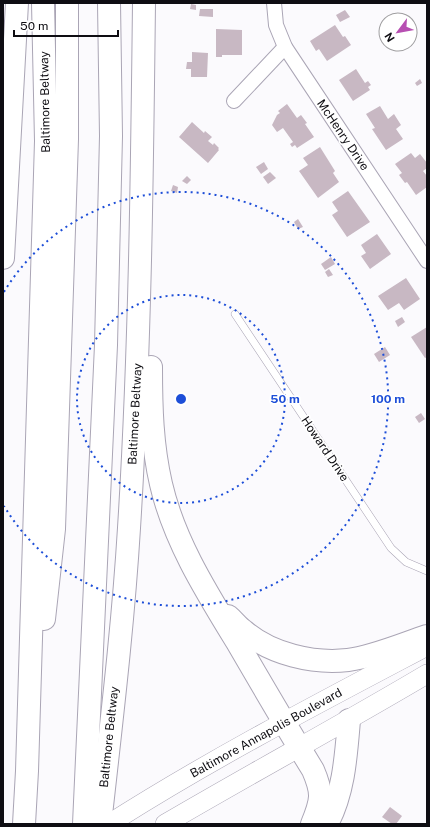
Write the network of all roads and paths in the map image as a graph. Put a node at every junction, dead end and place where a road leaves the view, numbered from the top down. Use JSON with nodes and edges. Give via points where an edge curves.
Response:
{"nodes":[{"id":1,"x":17,"y":3,"type":"edge"},
{"id":2,"x":43,"y":3,"type":"edge"},
{"id":3,"x":67,"y":3,"type":"edge"},
{"id":4,"x":109,"y":3,"type":"edge"},
{"id":5,"x":144,"y":3,"type":"edge"},
{"id":6,"x":274,"y":3,"type":"edge"},
{"id":7,"x":285,"y":47,"type":"junction"},
{"id":8,"x":234,"y":101,"type":"dead end"},
{"id":9,"x":142,"y":134,"type":"junction"},
{"id":10,"x":3,"y":258,"type":"edge"},
{"id":11,"x":427,"y":261,"type":"edge"},
{"id":12,"x":235,"y":314,"type":"dead end"},
{"id":13,"x":427,"y":571,"type":"edge"},
{"id":14,"x":211,"y":599,"type":"junction"},
{"id":15,"x":427,"y":636,"type":"edge"},
{"id":16,"x":427,"y":646,"type":"edge"},
{"id":17,"x":427,"y":674,"type":"edge"},
{"id":18,"x":349,"y":720,"type":"junction"},
{"id":19,"x":284,"y":721,"type":"junction"},
{"id":20,"x":299,"y":747,"type":"junction"},
{"id":21,"x":27,"y":771,"type":"junction"},
{"id":22,"x":24,"y":824,"type":"edge"},
{"id":23,"x":84,"y":824,"type":"edge"},
{"id":24,"x":100,"y":824,"type":"edge"},
{"id":25,"x":108,"y":824,"type":"edge"},
{"id":26,"x":165,"y":824,"type":"edge"},
{"id":27,"x":312,"y":824,"type":"edge"},
{"id":28,"x":327,"y":824,"type":"edge"}],
"edges":[{"from":1,"to":10,"type":"highway"},
{"from":2,"to":21,"type":"highway","name":"Baltimore Beltway","via":[[46,141]]},
{"from":3,"to":21,"type":"highway","via":[[67,139],[54,530]]},
{"from":4,"to":23,"type":"highway","via":[[111,136],[106,344]]},
{"from":5,"to":9,"type":"highway","name":"Baltimore Beltway"},
{"from":6,"to":7,"type":"street","name":"McHenry Drive","via":[[276,25]]},
{"from":7,"to":8,"type":"street"},
{"from":7,"to":11,"type":"street","name":"McHenry Drive"},
{"from":9,"to":14,"type":"highway","via":[[151,344],[151,414],[155,453],[161,486],[170,513],[185,551]]},
{"from":9,"to":24,"type":"highway","name":"Baltimore Beltway","via":[[138,344],[129,528]]},
{"from":12,"to":13,"type":"lane","name":"Howard Drive","via":[[391,548],[406,562]]},
{"from":14,"to":15,"type":"highway","via":[[244,632],[268,647],[324,661],[349,660]]},
{"from":14,"to":19,"type":"highway"},
{"from":16,"to":19,"type":"main road","name":"Baltimore Annapolis Boulevard"},
{"from":17,"to":18,"type":"main road"},
{"from":18,"to":20,"type":"main road"},
{"from":18,"to":28,"type":"highway","via":[[341,787]]},
{"from":19,"to":20,"type":"highway"},
{"from":19,"to":25,"type":"main road","name":"Baltimore Annapolis Boulevard"},
{"from":20,"to":26,"type":"main road"},
{"from":20,"to":27,"type":"highway","via":[[319,783],[321,797]]},
{"from":21,"to":22,"type":"highway","name":"Baltimore Beltway"}]}
